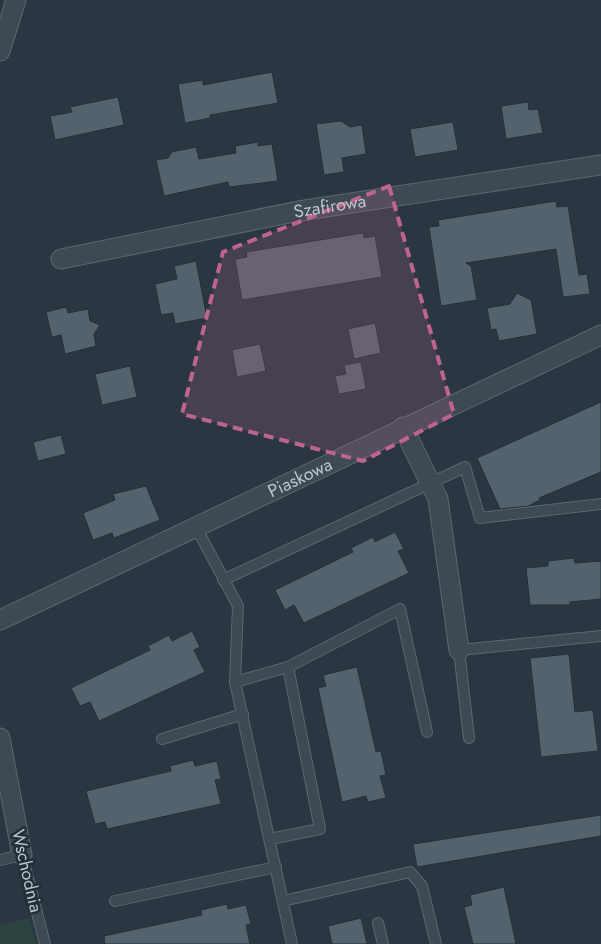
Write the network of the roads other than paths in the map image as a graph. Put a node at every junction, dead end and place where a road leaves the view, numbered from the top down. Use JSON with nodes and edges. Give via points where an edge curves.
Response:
{"nodes":[{"id":1,"x":16,"y":0,"type":"edge"},
{"id":2,"x":0,"y":51,"type":"edge"},
{"id":3,"x":601,"y":165,"type":"edge"},
{"id":4,"x":60,"y":259,"type":"dead end"},
{"id":5,"x":601,"y":335,"type":"edge"},
{"id":6,"x":403,"y":427,"type":"junction"},
{"id":7,"x":431,"y":482,"type":"junction"},
{"id":8,"x":601,"y":504,"type":"edge"},
{"id":9,"x":196,"y":527,"type":"junction"},
{"id":10,"x":223,"y":580,"type":"junction"},
{"id":11,"x":0,"y":620,"type":"edge"},
{"id":12,"x":601,"y":636,"type":"edge"},
{"id":13,"x":459,"y":650,"type":"junction"},
{"id":14,"x":288,"y":667,"type":"junction"},
{"id":15,"x":235,"y":682,"type":"junction"},
{"id":16,"x":243,"y":714,"type":"junction"},
{"id":17,"x":427,"y":732,"type":"dead end"},
{"id":18,"x":0,"y":738,"type":"edge"},
{"id":19,"x":469,"y":738,"type":"dead end"},
{"id":20,"x":162,"y":739,"type":"dead end"},
{"id":21,"x":270,"y":839,"type":"junction"},
{"id":22,"x":22,"y":855,"type":"junction"},
{"id":23,"x":0,"y":860,"type":"edge"},
{"id":24,"x":276,"y":867,"type":"junction"},
{"id":25,"x":283,"y":900,"type":"junction"},
{"id":26,"x":115,"y":902,"type":"dead end"},
{"id":27,"x":378,"y":923,"type":"dead end"},
{"id":28,"x":45,"y":944,"type":"edge"},
{"id":29,"x":292,"y":944,"type":"edge"},
{"id":30,"x":383,"y":944,"type":"edge"},
{"id":31,"x":436,"y":944,"type":"edge"}],
"edges":[{"from":1,"to":2,"type":"street"},
{"from":3,"to":4,"type":"street","name":"Szafirowa","via":[[299,211]]},
{"from":5,"to":6,"type":"street","name":"Piaskowa"},
{"from":6,"to":7,"type":"street"},
{"from":6,"to":9,"type":"street","name":"Piaskowa"},
{"from":7,"to":8,"type":"lane","via":[[465,467],[480,518]]},
{"from":7,"to":10,"type":"lane"},
{"from":7,"to":13,"type":"street","via":[[438,499]]},
{"from":9,"to":10,"type":"lane"},
{"from":9,"to":11,"type":"street","name":"Piaskowa"},
{"from":10,"to":15,"type":"lane","via":[[238,606]]},
{"from":12,"to":13,"type":"lane"},
{"from":13,"to":19,"type":"lane"},
{"from":14,"to":15,"type":"lane"},
{"from":14,"to":17,"type":"lane","via":[[400,609]]},
{"from":14,"to":21,"type":"lane","via":[[320,829]]},
{"from":15,"to":16,"type":"lane"},
{"from":16,"to":20,"type":"lane"},
{"from":16,"to":21,"type":"lane"},
{"from":18,"to":22,"type":"street","name":"Wschodnia"},
{"from":21,"to":24,"type":"lane"},
{"from":22,"to":23,"type":"lane"},
{"from":22,"to":28,"type":"lane","name":"Wschodnia"},
{"from":24,"to":25,"type":"lane"},
{"from":24,"to":26,"type":"lane"},
{"from":25,"to":29,"type":"lane"},
{"from":25,"to":31,"type":"lane","via":[[410,872],[422,886]]},
{"from":27,"to":30,"type":"lane"}]}
